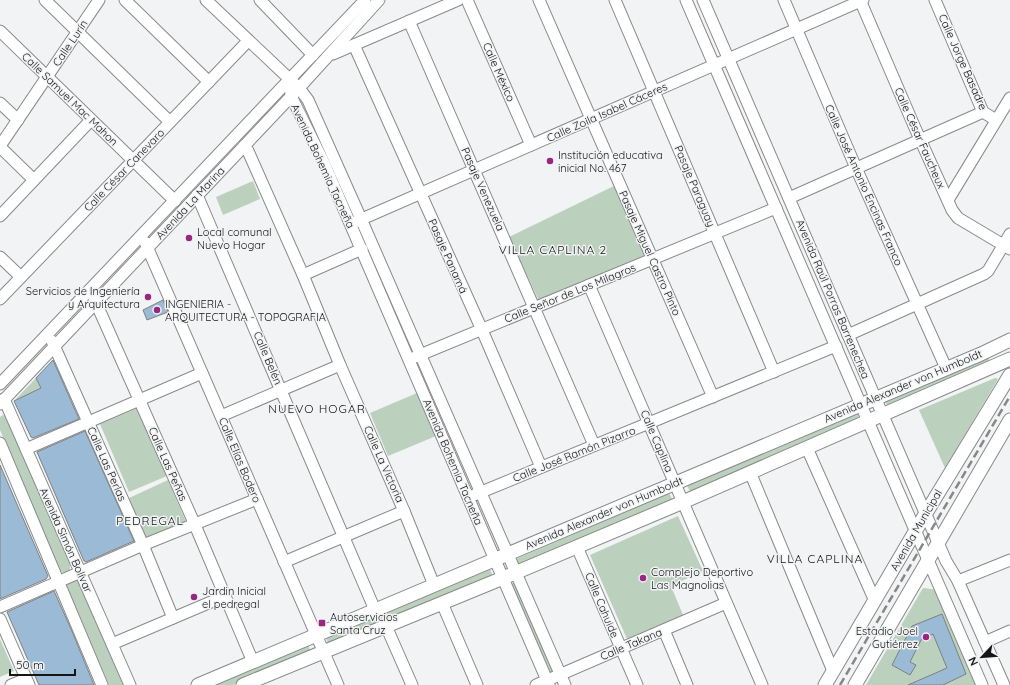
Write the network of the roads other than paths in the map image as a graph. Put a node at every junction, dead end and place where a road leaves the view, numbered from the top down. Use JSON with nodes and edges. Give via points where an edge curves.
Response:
{"nodes":[{"id":1,"x":45,"y":0,"type":"edge"},
{"id":2,"x":99,"y":0,"type":"edge"},
{"id":3,"x":125,"y":0,"type":"edge"},
{"id":4,"x":206,"y":0,"type":"edge"},
{"id":5,"x":260,"y":0,"type":"edge"},
{"id":6,"x":365,"y":0,"type":"edge"},
{"id":7,"x":379,"y":0,"type":"edge"},
{"id":8,"x":458,"y":0,"type":"edge"},
{"id":9,"x":467,"y":0,"type":"edge"},
{"id":10,"x":539,"y":0,"type":"edge"},
{"id":11,"x":615,"y":0,"type":"edge"},
{"id":12,"x":686,"y":0,"type":"edge"},
{"id":13,"x":703,"y":0,"type":"edge"},
{"id":14,"x":784,"y":0,"type":"edge"},
{"id":15,"x":861,"y":0,"type":"edge"},
{"id":16,"x":935,"y":0,"type":"edge"},
{"id":17,"x":409,"y":21,"type":"junction"},
{"id":18,"x":796,"y":29,"type":"junction"},
{"id":19,"x":0,"y":31,"type":"edge"},
{"id":20,"x":78,"y":32,"type":"junction"},
{"id":21,"x":248,"y":41,"type":"junction"},
{"id":22,"x":354,"y":45,"type":"junction"},
{"id":23,"x":313,"y":54,"type":"junction"},
{"id":24,"x":329,"y":56,"type":"junction"},
{"id":25,"x":728,"y":59,"type":"junction"},
{"id":26,"x":714,"y":65,"type":"junction"},
{"id":27,"x":47,"y":77,"type":"junction"},
{"id":28,"x":290,"y":80,"type":"junction"},
{"id":29,"x":209,"y":82,"type":"junction"},
{"id":30,"x":654,"y":91,"type":"junction"},
{"id":31,"x":295,"y":92,"type":"junction"},
{"id":32,"x":0,"y":103,"type":"edge"},
{"id":33,"x":1008,"y":105,"type":"edge"},
{"id":34,"x":983,"y":112,"type":"junction"},
{"id":35,"x":591,"y":119,"type":"junction"},
{"id":36,"x":18,"y":120,"type":"junction"},
{"id":37,"x":91,"y":120,"type":"junction"},
{"id":38,"x":996,"y":120,"type":"junction"},
{"id":39,"x":170,"y":122,"type":"junction"},
{"id":40,"x":920,"y":140,"type":"junction"},
{"id":41,"x":531,"y":145,"type":"junction"},
{"id":42,"x":244,"y":146,"type":"junction"},
{"id":43,"x":0,"y":147,"type":"edge"},
{"id":44,"x":133,"y":160,"type":"junction"},
{"id":45,"x":856,"y":168,"type":"junction"},
{"id":46,"x":474,"y":170,"type":"junction"},
{"id":47,"x":34,"y":180,"type":"junction"},
{"id":48,"x":420,"y":193,"type":"junction"},
{"id":49,"x":197,"y":195,"type":"junction"},
{"id":50,"x":789,"y":198,"type":"junction"},
{"id":51,"x":948,"y":200,"type":"junction"},
{"id":52,"x":175,"y":201,"type":"junction"},
{"id":53,"x":776,"y":208,"type":"junction"},
{"id":54,"x":0,"y":216,"type":"edge"},
{"id":55,"x":361,"y":219,"type":"junction"},
{"id":56,"x":351,"y":224,"type":"junction"},
{"id":57,"x":715,"y":233,"type":"junction"},
{"id":58,"x":1010,"y":234,"type":"edge"},
{"id":59,"x":142,"y":236,"type":"junction"},
{"id":60,"x":1007,"y":247,"type":"edge"},
{"id":61,"x":147,"y":248,"type":"junction"},
{"id":62,"x":362,"y":249,"type":"junction"},
{"id":63,"x":0,"y":257,"type":"edge"},
{"id":64,"x":652,"y":259,"type":"junction"},
{"id":65,"x":303,"y":275,"type":"junction"},
{"id":66,"x":21,"y":277,"type":"junction"},
{"id":67,"x":589,"y":285,"type":"junction"},
{"id":68,"x":90,"y":290,"type":"junction"},
{"id":69,"x":0,"y":299,"type":"edge"},
{"id":70,"x":96,"y":302,"type":"junction"},
{"id":71,"x":916,"y":304,"type":"junction"},
{"id":72,"x":534,"y":308,"type":"junction"},
{"id":73,"x":482,"y":330,"type":"junction"},
{"id":74,"x":49,"y":333,"type":"junction"},
{"id":75,"x":848,"y":335,"type":"junction"},
{"id":76,"x":1010,"y":340,"type":"edge"},
{"id":77,"x":54,"y":346,"type":"junction"},
{"id":78,"x":836,"y":346,"type":"junction"},
{"id":79,"x":992,"y":349,"type":"junction"},
{"id":80,"x":420,"y":355,"type":"junction"},
{"id":81,"x":409,"y":360,"type":"junction"},
{"id":82,"x":1005,"y":361,"type":"edge"},
{"id":83,"x":340,"y":366,"type":"junction"},
{"id":84,"x":946,"y":368,"type":"junction"},
{"id":85,"x":774,"y":372,"type":"junction"},
{"id":86,"x":202,"y":373,"type":"junction"},
{"id":87,"x":1010,"y":376,"type":"edge"},
{"id":88,"x":0,"y":384,"type":"edge"},
{"id":89,"x":281,"y":390,"type":"junction"},
{"id":90,"x":713,"y":397,"type":"junction"},
{"id":91,"x":876,"y":398,"type":"junction"},
{"id":92,"x":139,"y":400,"type":"junction"},
{"id":93,"x":1,"y":401,"type":"edge"},
{"id":94,"x":861,"y":404,"type":"junction"},
{"id":95,"x":883,"y":415,"type":"junction"},
{"id":96,"x":221,"y":416,"type":"junction"},
{"id":97,"x":1010,"y":420,"type":"edge"},
{"id":98,"x":88,"y":422,"type":"junction"},
{"id":99,"x":868,"y":422,"type":"junction"},
{"id":100,"x":649,"y":423,"type":"junction"},
{"id":101,"x":0,"y":443,"type":"edge"},
{"id":102,"x":594,"y":445,"type":"junction"},
{"id":103,"x":807,"y":448,"type":"junction"},
{"id":104,"x":26,"y":449,"type":"junction"},
{"id":105,"x":542,"y":467,"type":"junction"},
{"id":106,"x":750,"y":472,"type":"junction"},
{"id":107,"x":675,"y":483,"type":"junction"},
{"id":108,"x":480,"y":492,"type":"junction"},
{"id":109,"x":468,"y":497,"type":"junction"},
{"id":110,"x":257,"y":499,"type":"junction"},
{"id":111,"x":683,"y":502,"type":"junction"},
{"id":112,"x":404,"y":511,"type":"junction"},
{"id":113,"x":926,"y":513,"type":"junction"},
{"id":114,"x":195,"y":525,"type":"junction"},
{"id":115,"x":916,"y":531,"type":"junction"},
{"id":116,"x":344,"y":536,"type":"junction"},
{"id":117,"x":939,"y":542,"type":"junction"},
{"id":118,"x":143,"y":545,"type":"junction"},
{"id":119,"x":577,"y":547,"type":"junction"},
{"id":120,"x":507,"y":554,"type":"junction"},
{"id":121,"x":495,"y":559,"type":"junction"},
{"id":122,"x":928,"y":560,"type":"junction"},
{"id":123,"x":1010,"y":560,"type":"edge"},
{"id":124,"x":284,"y":562,"type":"junction"},
{"id":125,"x":80,"y":572,"type":"junction"},
{"id":126,"x":516,"y":573,"type":"junction"},
{"id":127,"x":503,"y":578,"type":"junction"},
{"id":128,"x":58,"y":581,"type":"junction"},
{"id":129,"x":958,"y":581,"type":"junction"},
{"id":130,"x":434,"y":585,"type":"junction"},
{"id":131,"x":225,"y":596,"type":"junction"},
{"id":132,"x":875,"y":600,"type":"junction"},
{"id":133,"x":442,"y":603,"type":"junction"},
{"id":134,"x":726,"y":603,"type":"junction"},
{"id":135,"x":0,"y":607,"type":"edge"},
{"id":136,"x":375,"y":610,"type":"junction"},
{"id":137,"x":173,"y":618,"type":"junction"},
{"id":138,"x":0,"y":619,"type":"edge"},
{"id":139,"x":386,"y":626,"type":"junction"},
{"id":140,"x":664,"y":630,"type":"junction"},
{"id":141,"x":1010,"y":631,"type":"edge"},
{"id":142,"x":316,"y":635,"type":"junction"},
{"id":143,"x":985,"y":642,"type":"junction"},
{"id":144,"x":112,"y":644,"type":"junction"},
{"id":145,"x":621,"y":648,"type":"junction"},
{"id":146,"x":323,"y":652,"type":"junction"},
{"id":147,"x":253,"y":662,"type":"junction"},
{"id":148,"x":833,"y":671,"type":"junction"},
{"id":149,"x":560,"y":674,"type":"junction"},
{"id":150,"x":28,"y":682,"type":"edge"},
{"id":151,"x":548,"y":683,"type":"edge"},
{"id":152,"x":11,"y":685,"type":"edge"},
{"id":153,"x":102,"y":685,"type":"edge"},
{"id":154,"x":130,"y":685,"type":"edge"},
{"id":155,"x":198,"y":685,"type":"edge"},
{"id":156,"x":243,"y":685,"type":"edge"},
{"id":157,"x":338,"y":685,"type":"edge"},
{"id":158,"x":412,"y":685,"type":"edge"},
{"id":159,"x":477,"y":685,"type":"edge"},
{"id":160,"x":536,"y":685,"type":"edge"},
{"id":161,"x":565,"y":685,"type":"edge"},
{"id":162,"x":637,"y":685,"type":"edge"},
{"id":163,"x":687,"y":685,"type":"edge"},
{"id":164,"x":762,"y":685,"type":"edge"},
{"id":165,"x":826,"y":685,"type":"edge"},
{"id":166,"x":855,"y":685,"type":"edge"},
{"id":167,"x":982,"y":685,"type":"edge"},
{"id":168,"x":1004,"y":685,"type":"edge"}],
"edges":[{"from":1,"to":20,"type":"street"},
{"from":2,"to":20,"type":"street","name":"Calle Lurín"},
{"from":3,"to":29,"type":"street"},
{"from":4,"to":21,"type":"street"},
{"from":5,"to":23,"type":"street"},
{"from":6,"to":23,"type":"street","name":"Avenida La Marina"},
{"from":7,"to":24,"type":"street","name":"Avenida La Marina"},
{"from":8,"to":17,"type":"street"},
{"from":9,"to":41,"type":"street","name":"Calle México"},
{"from":10,"to":35,"type":"street","name":"Pasaje Miguel Castro Pinto"},
{"from":11,"to":30,"type":"street","name":"Pasaje Paraguay"},
{"from":12,"to":26,"type":"street","name":"Avenida Raúl Porras Barrenechea"},
{"from":13,"to":25,"type":"street","name":"Avenida Raúl Porras Barrenechea"},
{"from":14,"to":18,"type":"street","name":"Calle José Antonio Encinas Franco"},
{"from":15,"to":18,"type":"street","name":"Calle Zoila Isabel Cáceres"},
{"from":15,"to":40,"type":"street","name":"Calle César Faucheux"},
{"from":16,"to":34,"type":"street","name":"Calle Jorge Basadre"},
{"from":17,"to":22,"type":"street"},
{"from":17,"to":46,"type":"street","name":"Pasaje Venezuela"},
{"from":18,"to":25,"type":"street","name":"Calle Zoila Isabel Cáceres"},
{"from":18,"to":45,"type":"street","name":"Calle José Antonio Encinas Franco"},
{"from":19,"to":27,"type":"street","name":"Calle Samuel Mac Mahon"},
{"from":20,"to":27,"type":"street","name":"Calle Lurín"},
{"from":20,"to":39,"type":"street"},
{"from":21,"to":28,"type":"street"},
{"from":21,"to":29,"type":"street","name":"Calle César Canevaro"},
{"from":22,"to":24,"type":"street"},
{"from":22,"to":48,"type":"street","name":"Pasaje Panamá"},
{"from":23,"to":28,"type":"street","name":"Avenida La Marina"},
{"from":24,"to":31,"type":"street","name":"Avenida La Marina"},
{"from":25,"to":26,"type":"street","name":"Calle Zoila Isabel Cáceres"},
{"from":25,"to":50,"type":"street","name":"Avenida Raúl Porras Barrenechea"},
{"from":26,"to":30,"type":"street","name":"Calle Zoila Isabel Cáceres"},
{"from":26,"to":53,"type":"street","name":"Avenida Raúl Porras Barrenechea"},
{"from":27,"to":36,"type":"street","name":"Calle Lurín"},
{"from":27,"to":37,"type":"street","name":"Calle Samuel Mac Mahon"},
{"from":28,"to":31,"type":"street","name":"Avenida Bohemia Tacneña"},
{"from":28,"to":52,"type":"street","name":"Avenida La Marina"},
{"from":29,"to":39,"type":"street","name":"Calle César Canevaro"},
{"from":30,"to":35,"type":"street","name":"Calle Zoila Isabel Cáceres"},
{"from":30,"to":57,"type":"street","name":"Pasaje Paraguay"},
{"from":31,"to":42,"type":"street","name":"Avenida La Marina"},
{"from":31,"to":55,"type":"street","name":"Avenida Bohemia Tacneña","via":[[308,100]]},
{"from":31,"to":56,"type":"street","name":"Avenida Bohemia Tacneña"},
{"from":32,"to":36,"type":"street"},
{"from":33,"to":38,"type":"street"},
{"from":34,"to":38,"type":"street","name":"Calle Jorge Basadre"},
{"from":34,"to":40,"type":"street"},
{"from":35,"to":41,"type":"street","name":"Calle Zoila Isabel Cáceres"},
{"from":35,"to":64,"type":"street","name":"Pasaje Miguel Castro Pinto"},
{"from":36,"to":43,"type":"street","name":"Calle Lurín"},
{"from":37,"to":44,"type":"street","name":"Calle Samuel Mac Mahon"},
{"from":37,"to":47,"type":"street"},
{"from":38,"to":51,"type":"street"},
{"from":39,"to":44,"type":"street","name":"Calle César Canevaro"},
{"from":40,"to":45,"type":"street"},
{"from":40,"to":51,"type":"street","name":"Calle César Faucheux"},
{"from":41,"to":46,"type":"street","name":"Calle Zoila Isabel Cáceres"},
{"from":42,"to":49,"type":"street","name":"Avenida La Marina"},
{"from":42,"to":65,"type":"street","name":"Calle La Victoria"},
{"from":43,"to":47,"type":"street"},
{"from":44,"to":52,"type":"street","name":"Calle Samuel Mac Mahon"},
{"from":44,"to":66,"type":"street","name":"Calle César Canevaro"},
{"from":45,"to":50,"type":"street"},
{"from":45,"to":71,"type":"street","name":"Calle José Antonio Encinas Franco"},
{"from":46,"to":48,"type":"street","name":"Calle Zoila Isabel Cáceres"},
{"from":46,"to":72,"type":"street","name":"Pasaje Venezuela"},
{"from":47,"to":54,"type":"street"},
{"from":48,"to":55,"type":"street","name":"Calle Zoila Isabel Cáceres"},
{"from":48,"to":73,"type":"street","name":"Pasaje Panamá"},
{"from":49,"to":61,"type":"street","name":"Avenida La Marina"},
{"from":49,"to":89,"type":"street","name":"Calle Belén"},
{"from":50,"to":75,"type":"street","name":"Avenida Raúl Porras Barrenechea"},
{"from":51,"to":60,"type":"street","name":"Calle César Faucheux","via":[[958,218]]},
{"from":52,"to":59,"type":"street","name":"Avenida La Marina"},
{"from":53,"to":57,"type":"street","name":"Calle Señor de Los Milagros"},
{"from":53,"to":78,"type":"street","name":"Avenida Raúl Porras Barrenechea"},
{"from":55,"to":56,"type":"street","name":"Calle Zoila Isabel Cáceres"},
{"from":55,"to":80,"type":"street","name":"Avenida Bohemia Tacneña"},
{"from":56,"to":62,"type":"street","name":"Avenida Bohemia Tacneña"},
{"from":57,"to":64,"type":"street","name":"Calle Señor de Los Milagros"},
{"from":57,"to":85,"type":"street","name":"Pasaje Paraguay"},
{"from":58,"to":60,"type":"street"},
{"from":59,"to":61,"type":"street","name":"Calle Elías Bodero"},
{"from":59,"to":68,"type":"street","name":"Avenida La Marina"},
{"from":60,"to":71,"type":"street","via":[[984,274]]},
{"from":61,"to":70,"type":"street","name":"Avenida La Marina"},
{"from":61,"to":86,"type":"street","name":"Calle Elías Bodero"},
{"from":62,"to":65,"type":"street"},
{"from":62,"to":81,"type":"street","name":"Avenida Bohemia Tacneña"},
{"from":63,"to":66,"type":"street"},
{"from":64,"to":67,"type":"street","name":"Calle Señor de Los Milagros"},
{"from":64,"to":90,"type":"street","name":"Pasaje Miguel Castro Pinto"},
{"from":65,"to":83,"type":"street","name":"Calle La Victoria"},
{"from":66,"to":69,"type":"street","name":"Calle César Canevaro"},
{"from":67,"to":72,"type":"street","name":"Calle Señor de Los Milagros"},
{"from":67,"to":100,"type":"street","name":"Calle Caplina"},
{"from":68,"to":70,"type":"street","name":"Calle Las Peñas"},
{"from":68,"to":74,"type":"street","name":"Avenida La Marina"},
{"from":70,"to":77,"type":"street","name":"Avenida La Marina"},
{"from":70,"to":92,"type":"street","name":"Calle Las Peñas"},
{"from":71,"to":75,"type":"street"},
{"from":71,"to":84,"type":"street","name":"Calle José Antonio Encinas Franco"},
{"from":72,"to":73,"type":"street","name":"Calle Señor de Los Milagros"},
{"from":72,"to":102,"type":"street","name":"Pasaje Venezuela"},
{"from":73,"to":80,"type":"street","name":"Calle Señor de Los Milagros"},
{"from":73,"to":105,"type":"street","name":"Pasaje Panamá"},
{"from":74,"to":77,"type":"street","name":"Calle Las Perlas"},
{"from":74,"to":88,"type":"street","name":"Avenida La Marina"},
{"from":75,"to":91,"type":"street","name":"Avenida Raúl Porras Barrenechea"},
{"from":76,"to":79,"type":"main road","name":"Avenida Alexander von Humboldt"},
{"from":77,"to":93,"type":"street","name":"Avenida La Marina"},
{"from":77,"to":98,"type":"street","name":"Calle Las Perlas"},
{"from":78,"to":85,"type":"street","name":"Calle José Ramón Pizarro"},
{"from":78,"to":94,"type":"street","name":"Avenida Raúl Porras Barrenechea"},
{"from":79,"to":82,"type":"main road"},
{"from":79,"to":84,"type":"main road","name":"Avenida Alexander von Humboldt"},
{"from":80,"to":81,"type":"street","name":"Calle Señor de Los Milagros"},
{"from":80,"to":108,"type":"street","name":"Avenida Bohemia Tacneña"},
{"from":81,"to":109,"type":"street","name":"Avenida Bohemia Tacneña"},
{"from":82,"to":87,"type":"main road"},
{"from":82,"to":95,"type":"main road","name":"Avenida Alexander von Humboldt"},
{"from":83,"to":89,"type":"street"},
{"from":83,"to":112,"type":"street","name":"Calle La Victoria"},
{"from":84,"to":91,"type":"main road","name":"Avenida Alexander von Humboldt"},
{"from":85,"to":90,"type":"street","name":"Calle José Ramón Pizarro"},
{"from":86,"to":92,"type":"street"},
{"from":86,"to":96,"type":"street","name":"Calle Elías Bodero"},
{"from":87,"to":113,"type":"main road","name":"Avenida Municipal"},
{"from":89,"to":96,"type":"street"},
{"from":89,"to":116,"type":"street","name":"Calle Belén"},
{"from":90,"to":100,"type":"street","name":"Calle José Ramón Pizarro"},
{"from":91,"to":94,"type":"main road","name":"Avenida Alexander von Humboldt"},
{"from":91,"to":95,"type":"street","name":"Avenida Raúl Porras Barrenechea"},
{"from":92,"to":98,"type":"street"},
{"from":92,"to":114,"type":"street","name":"Calle Las Peñas"},
{"from":93,"to":104,"type":"street","name":"Avenida Simón Bolívar"},
{"from":94,"to":99,"type":"street","name":"Avenida Raúl Porras Barrenechea"},
{"from":94,"to":107,"type":"main road","name":"Avenida Alexander von Humboldt"},
{"from":95,"to":99,"type":"main road","name":"Avenida Alexander von Humboldt"},
{"from":95,"to":113,"type":"street","name":"Avenida Raúl Porras Barrenechea"},
{"from":96,"to":110,"type":"street","name":"Calle Elías Bodero"},
{"from":97,"to":117,"type":"main road"},
{"from":98,"to":104,"type":"street"},
{"from":98,"to":118,"type":"street","name":"Calle Las Perlas"},
{"from":99,"to":103,"type":"main road","name":"Avenida Alexander von Humboldt"},
{"from":99,"to":115,"type":"street","name":"Avenida Raúl Porras Barrenechea"},
{"from":100,"to":102,"type":"street","name":"Calle José Ramón Pizarro"},
{"from":100,"to":107,"type":"street","name":"Calle Caplina"},
{"from":101,"to":128,"type":"street","name":"Avenida Simón Bolívar"},
{"from":102,"to":105,"type":"street","name":"Calle José Ramón Pizarro"},
{"from":103,"to":106,"type":"main road","name":"Avenida Alexander von Humboldt"},
{"from":103,"to":132,"type":"street"},
{"from":104,"to":125,"type":"street","name":"Avenida Simón Bolívar"},
{"from":105,"to":108,"type":"street","name":"Calle José Ramón Pizarro"},
{"from":106,"to":111,"type":"main road","name":"Avenida Alexander von Humboldt"},
{"from":106,"to":148,"type":"street"},
{"from":107,"to":111,"type":"street","name":"Calle Caplina"},
{"from":107,"to":120,"type":"main road","name":"Avenida Alexander von Humboldt"},
{"from":108,"to":109,"type":"street","name":"Calle José Ramón Pizarro"},
{"from":108,"to":120,"type":"street","name":"Avenida Bohemia Tacneña"},
{"from":109,"to":121,"type":"street","name":"Avenida Bohemia Tacneña"},
{"from":110,"to":114,"type":"street"},
{"from":110,"to":124,"type":"street","name":"Calle Elías Bodero"},
{"from":111,"to":119,"type":"main road","name":"Avenida Alexander von Humboldt"},
{"from":111,"to":134,"type":"street","name":"Calle Caplina"},
{"from":112,"to":116,"type":"street"},
{"from":112,"to":130,"type":"street","name":"Calle La Victoria"},
{"from":113,"to":115,"type":"main road","name":"Avenida Municipal"},
{"from":113,"to":117,"type":"street","name":"Avenida Raúl Porras Barrenechea"},
{"from":114,"to":118,"type":"street"},
{"from":114,"to":131,"type":"street","name":"Calle Las Peñas"},
{"from":115,"to":122,"type":"street","name":"Avenida Raúl Porras Barrenechea"},
{"from":115,"to":132,"type":"main road","name":"Avenida Municipal"},
{"from":116,"to":124,"type":"street"},
{"from":116,"to":136,"type":"street","name":"Calle Belén"},
{"from":117,"to":122,"type":"main road"},
{"from":117,"to":129,"type":"street","name":"Avenida Raúl Porras Barrenechea","via":[[946,561]]},
{"from":118,"to":125,"type":"street"},
{"from":118,"to":137,"type":"street","name":"Calle Las Perlas"},
{"from":119,"to":126,"type":"main road","name":"Avenida Alexander von Humboldt"},
{"from":119,"to":145,"type":"street","name":"Calle Cahuide"},
{"from":120,"to":121,"type":"main road","name":"Avenida Alexander von Humboldt"},
{"from":120,"to":126,"type":"street","name":"Avenida Bohemia Tacneña"},
{"from":121,"to":127,"type":"street","name":"Avenida Bohemia Tacneña"},
{"from":121,"to":130,"type":"main road","name":"Avenida Alexander von Humboldt"},
{"from":122,"to":166,"type":"main road"},
{"from":122,"to":167,"type":"street","name":"Avenida Raúl Porras Barrenechea"},
{"from":123,"to":129,"type":"street"},
{"from":124,"to":142,"type":"street","name":"Calle Elías Bodero"},
{"from":125,"to":128,"type":"street"},
{"from":125,"to":144,"type":"street","name":"Avenida Simón Bolívar"},
{"from":126,"to":127,"type":"main road","name":"Avenida Alexander von Humboldt"},
{"from":126,"to":149,"type":"street","name":"Avenida Bohemia Tacneña"},
{"from":127,"to":133,"type":"main road","name":"Avenida Alexander von Humboldt"},
{"from":127,"to":151,"type":"street","name":"Avenida Bohemia Tacneña"},
{"from":128,"to":135,"type":"street"},
{"from":128,"to":153,"type":"street","name":"Avenida Simón Bolívar"},
{"from":129,"to":143,"type":"street","name":"Avenida Raúl Porras Barrenechea"},
{"from":130,"to":136,"type":"main road","name":"Avenida Alexander von Humboldt"},
{"from":131,"to":137,"type":"street"},
{"from":131,"to":147,"type":"street","name":"Calle Las Peñas"},
{"from":132,"to":148,"type":"main road","name":"Avenida Municipal"},
{"from":133,"to":139,"type":"main road","name":"Avenida Alexander von Humboldt"},
{"from":133,"to":159,"type":"street"},
{"from":134,"to":140,"type":"street","name":"Calle Takana"},
{"from":134,"to":164,"type":"street","name":"Calle Caplina"},
{"from":136,"to":142,"type":"main road","name":"Avenida Alexander von Humboldt"},
{"from":137,"to":144,"type":"street"},
{"from":138,"to":150,"type":"street"},
{"from":139,"to":146,"type":"main road","name":"Avenida Alexander von Humboldt"},
{"from":139,"to":158,"type":"street"},
{"from":140,"to":145,"type":"street","name":"Calle Takana"},
{"from":140,"to":163,"type":"street"},
{"from":141,"to":143,"type":"street"},
{"from":142,"to":146,"type":"street","name":"Calle Elías Bodero"},
{"from":142,"to":147,"type":"main road","name":"Avenida Alexander von Humboldt"},
{"from":143,"to":168,"type":"street","name":"Avenida Raúl Porras Barrenechea"},
{"from":144,"to":154,"type":"street","name":"Avenida Simón Bolívar"},
{"from":145,"to":149,"type":"street","name":"Calle Takana"},
{"from":145,"to":162,"type":"street","name":"Calle Cahuide"},
{"from":146,"to":156,"type":"main road","name":"Avenida Alexander von Humboldt"},
{"from":146,"to":157,"type":"street","name":"Calle Elías Bodero"},
{"from":147,"to":155,"type":"main road","name":"Avenida Alexander von Humboldt"},
{"from":148,"to":165,"type":"main road","name":"Avenida Municipal"},
{"from":149,"to":151,"type":"street","name":"Calle Takana"},
{"from":149,"to":161,"type":"street","name":"Avenida Bohemia Tacneña"},
{"from":150,"to":152,"type":"street"},
{"from":151,"to":160,"type":"street","name":"Calle Takana"}]}
